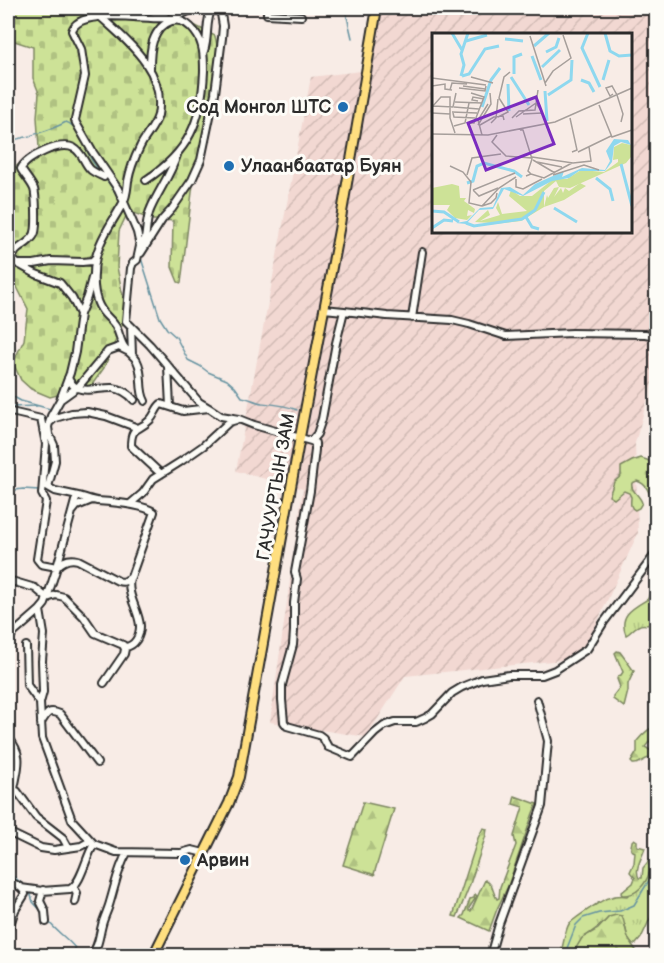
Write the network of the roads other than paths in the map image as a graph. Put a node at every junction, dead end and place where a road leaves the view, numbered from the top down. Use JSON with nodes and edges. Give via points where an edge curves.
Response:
{"nodes":[{"id":1,"x":91,"y":8,"type":"edge"},
{"id":2,"x":142,"y":8,"type":"edge"},
{"id":3,"x":188,"y":8,"type":"edge"},
{"id":4,"x":195,"y":8,"type":"edge"},
{"id":5,"x":212,"y":8,"type":"edge"},
{"id":6,"x":220,"y":8,"type":"edge"},
{"id":7,"x":267,"y":8,"type":"edge"},
{"id":8,"x":377,"y":8,"type":"edge"},
{"id":9,"x":180,"y":15,"type":"junction"},
{"id":10,"x":301,"y":16,"type":"dead end"},
{"id":11,"x":101,"y":17,"type":"junction"},
{"id":12,"x":171,"y":18,"type":"junction"},
{"id":13,"x":203,"y":51,"type":"junction"},
{"id":14,"x":150,"y":69,"type":"junction"},
{"id":15,"x":177,"y":153,"type":"junction"},
{"id":16,"x":104,"y":177,"type":"dead end"},
{"id":17,"x":146,"y":180,"type":"dead end"},
{"id":18,"x":123,"y":203,"type":"junction"},
{"id":19,"x":422,"y":252,"type":"dead end"},
{"id":20,"x":97,"y":257,"type":"junction"},
{"id":21,"x":138,"y":258,"type":"junction"},
{"id":22,"x":18,"y":264,"type":"junction"},
{"id":23,"x":94,"y":269,"type":"junction"},
{"id":24,"x":324,"y":309,"type":"junction"},
{"id":25,"x":344,"y":311,"type":"junction"},
{"id":26,"x":80,"y":314,"type":"junction"},
{"id":27,"x":412,"y":318,"type":"junction"},
{"id":28,"x":130,"y":326,"type":"junction"},
{"id":29,"x":657,"y":336,"type":"edge"},
{"id":30,"x":130,"y":353,"type":"junction"},
{"id":31,"x":168,"y":366,"type":"junction"},
{"id":32,"x":68,"y":378,"type":"junction"},
{"id":33,"x":77,"y":388,"type":"junction"},
{"id":34,"x":60,"y":400,"type":"junction"},
{"id":35,"x":134,"y":400,"type":"dead end"},
{"id":36,"x":145,"y":401,"type":"dead end"},
{"id":37,"x":170,"y":406,"type":"junction"},
{"id":38,"x":209,"y":408,"type":"junction"},
{"id":39,"x":8,"y":412,"type":"edge"},
{"id":40,"x":239,"y":419,"type":"junction"},
{"id":41,"x":49,"y":423,"type":"junction"},
{"id":42,"x":138,"y":428,"type":"junction"},
{"id":43,"x":300,"y":437,"type":"junction"},
{"id":44,"x":311,"y":441,"type":"junction"},
{"id":45,"x":162,"y":474,"type":"junction"},
{"id":46,"x":145,"y":489,"type":"junction"},
{"id":47,"x":78,"y":495,"type":"junction"},
{"id":48,"x":97,"y":501,"type":"junction"},
{"id":49,"x":130,"y":504,"type":"junction"},
{"id":50,"x":151,"y":510,"type":"junction"},
{"id":51,"x":71,"y":514,"type":"junction"},
{"id":52,"x":657,"y":553,"type":"edge"},
{"id":53,"x":57,"y":567,"type":"junction"},
{"id":54,"x":130,"y":578,"type":"junction"},
{"id":55,"x":8,"y":580,"type":"edge"},
{"id":56,"x":47,"y":598,"type":"junction"},
{"id":57,"x":40,"y":610,"type":"junction"},
{"id":58,"x":8,"y":638,"type":"edge"},
{"id":59,"x":26,"y":646,"type":"dead end"},
{"id":60,"x":125,"y":647,"type":"junction"},
{"id":61,"x":104,"y":683,"type":"dead end"},
{"id":62,"x":537,"y":700,"type":"dead end"},
{"id":63,"x":40,"y":703,"type":"junction"},
{"id":64,"x":41,"y":723,"type":"junction"},
{"id":65,"x":8,"y":737,"type":"edge"},
{"id":66,"x":97,"y":763,"type":"dead end"},
{"id":67,"x":8,"y":775,"type":"edge"},
{"id":68,"x":14,"y":790,"type":"junction"},
{"id":69,"x":8,"y":832,"type":"edge"},
{"id":70,"x":90,"y":841,"type":"junction"},
{"id":71,"x":68,"y":847,"type":"junction"},
{"id":72,"x":127,"y":853,"type":"junction"},
{"id":73,"x":204,"y":853,"type":"junction"},
{"id":74,"x":8,"y":881,"type":"edge"},
{"id":75,"x":21,"y":888,"type":"junction"},
{"id":76,"x":74,"y":888,"type":"junction"},
{"id":77,"x":43,"y":890,"type":"junction"},
{"id":78,"x":75,"y":902,"type":"dead end"},
{"id":79,"x":46,"y":922,"type":"dead end"},
{"id":80,"x":8,"y":931,"type":"edge"},
{"id":81,"x":91,"y":956,"type":"edge"},
{"id":82,"x":153,"y":956,"type":"edge"},
{"id":83,"x":490,"y":956,"type":"edge"}],
"edges":[{"from":1,"to":11,"type":"street"},
{"from":2,"to":12,"type":"street"},
{"from":3,"to":9,"type":"street"},
{"from":4,"to":9,"type":"street"},
{"from":5,"to":13,"type":"street"},
{"from":6,"to":21,"type":"street","via":[[222,38],[201,160],[192,180]]},
{"from":7,"to":10,"type":"street","via":[[267,14]]},
{"from":8,"to":24,"type":"main road","name":"ГАЧУУРТЫН ЗАМ"},
{"from":9,"to":12,"type":"street"},
{"from":11,"to":12,"type":"street"},
{"from":11,"to":14,"type":"street"},
{"from":11,"to":18,"type":"street","via":[[76,23],[72,29],[81,49],[85,76],[75,120]]},
{"from":13,"to":14,"type":"street","via":[[194,30],[182,22],[171,21],[154,38]]},
{"from":13,"to":15,"type":"street","via":[[204,92],[197,120]]},
{"from":14,"to":18,"type":"street","via":[[158,91],[158,115],[141,146]]},
{"from":15,"to":17,"type":"street"},
{"from":15,"to":21,"type":"street","via":[[150,211]]},
{"from":16,"to":22,"type":"street","via":[[92,171],[72,147],[45,150],[23,164],[21,169],[36,196],[36,225],[31,239],[13,254],[12,260]]},
{"from":18,"to":20,"type":"street","via":[[104,233]]},
{"from":18,"to":21,"type":"street","via":[[139,241]]},
{"from":19,"to":27,"type":"street"},
{"from":20,"to":22,"type":"street","via":[[81,262]]},
{"from":20,"to":23,"type":"street"},
{"from":21,"to":28,"type":"street","via":[[130,278],[126,321]]},
{"from":22,"to":26,"type":"street","via":[[57,280]]},
{"from":23,"to":26,"type":"street"},
{"from":23,"to":30,"type":"street","via":[[97,302]]},
{"from":24,"to":25,"type":"street"},
{"from":24,"to":43,"type":"main road","name":"ГАЧУУРТЫН ЗАМ"},
{"from":25,"to":27,"type":"street"},
{"from":25,"to":44,"type":"street","via":[[322,419]]},
{"from":26,"to":32,"type":"street"},
{"from":27,"to":29,"type":"street","via":[[452,320],[506,336]]},
{"from":28,"to":30,"type":"street"},
{"from":28,"to":31,"type":"street"},
{"from":30,"to":33,"type":"street","via":[[118,346],[108,351]]},
{"from":30,"to":36,"type":"street","via":[[140,370]]},
{"from":31,"to":37,"type":"street"},
{"from":31,"to":38,"type":"street"},
{"from":32,"to":33,"type":"street"},
{"from":32,"to":34,"type":"street"},
{"from":33,"to":34,"type":"street"},
{"from":33,"to":35,"type":"street","via":[[114,388]]},
{"from":34,"to":41,"type":"street"},
{"from":37,"to":38,"type":"street","via":[[183,411]]},
{"from":37,"to":42,"type":"street","via":[[161,404],[149,421]]},
{"from":38,"to":40,"type":"street","via":[[221,416]]},
{"from":39,"to":53,"type":"street","via":[[41,419],[46,444],[42,494],[46,501],[37,559],[41,564]]},
{"from":40,"to":43,"type":"street"},
{"from":40,"to":45,"type":"street","via":[[229,422],[203,446]]},
{"from":41,"to":42,"type":"street","via":[[72,413],[87,412]]},
{"from":41,"to":47,"type":"street","via":[[55,461],[48,487]]},
{"from":42,"to":45,"type":"street","via":[[131,436],[131,446]]},
{"from":43,"to":44,"type":"street"},
{"from":43,"to":73,"type":"main road","name":"ГАЧУУРТЫН ЗАМ","via":[[239,777]]},
{"from":44,"to":52,"type":"street","via":[[315,450],[296,572],[293,638],[282,685],[284,722],[319,735],[328,747],[352,757],[384,726],[425,718],[462,687],[482,679],[542,675],[587,649]]},
{"from":45,"to":46,"type":"street"},
{"from":46,"to":49,"type":"street"},
{"from":46,"to":50,"type":"street"},
{"from":47,"to":48,"type":"street"},
{"from":47,"to":51,"type":"street"},
{"from":48,"to":49,"type":"street"},
{"from":48,"to":51,"type":"street","via":[[80,504]]},
{"from":49,"to":50,"type":"street"},
{"from":50,"to":54,"type":"street","via":[[153,520]]},
{"from":51,"to":53,"type":"street"},
{"from":53,"to":54,"type":"street","via":[[72,558],[118,581]]},
{"from":53,"to":56,"type":"street"},
{"from":54,"to":60,"type":"street","via":[[140,627],[135,643]]},
{"from":55,"to":56,"type":"street","via":[[35,588]]},
{"from":56,"to":57,"type":"street"},
{"from":56,"to":60,"type":"street","via":[[64,597],[95,633]]},
{"from":57,"to":58,"type":"street"},
{"from":57,"to":63,"type":"street","via":[[44,634]]},
{"from":59,"to":63,"type":"street","via":[[27,685]]},
{"from":60,"to":61,"type":"street"},
{"from":62,"to":83,"type":"street","via":[[548,741],[542,806]]},
{"from":63,"to":64,"type":"street"},
{"from":64,"to":66,"type":"street","via":[[51,711],[60,714]]},
{"from":64,"to":70,"type":"street","via":[[44,747],[72,820]]},
{"from":65,"to":68,"type":"street","via":[[18,752]]},
{"from":67,"to":68,"type":"street"},
{"from":68,"to":71,"type":"street"},
{"from":69,"to":71,"type":"street","via":[[41,848]]},
{"from":70,"to":71,"type":"street"},
{"from":70,"to":72,"type":"street","via":[[108,850]]},
{"from":70,"to":76,"type":"street","via":[[93,846]]},
{"from":72,"to":73,"type":"street"},
{"from":72,"to":81,"type":"street"},
{"from":73,"to":82,"type":"main road","name":"ГАЧУУРТЫН ЗАМ"},
{"from":74,"to":75,"type":"street"},
{"from":75,"to":77,"type":"street"},
{"from":75,"to":80,"type":"street","via":[[25,894]]},
{"from":76,"to":77,"type":"street"},
{"from":76,"to":78,"type":"street"},
{"from":77,"to":79,"type":"street","via":[[40,901]]}]}
